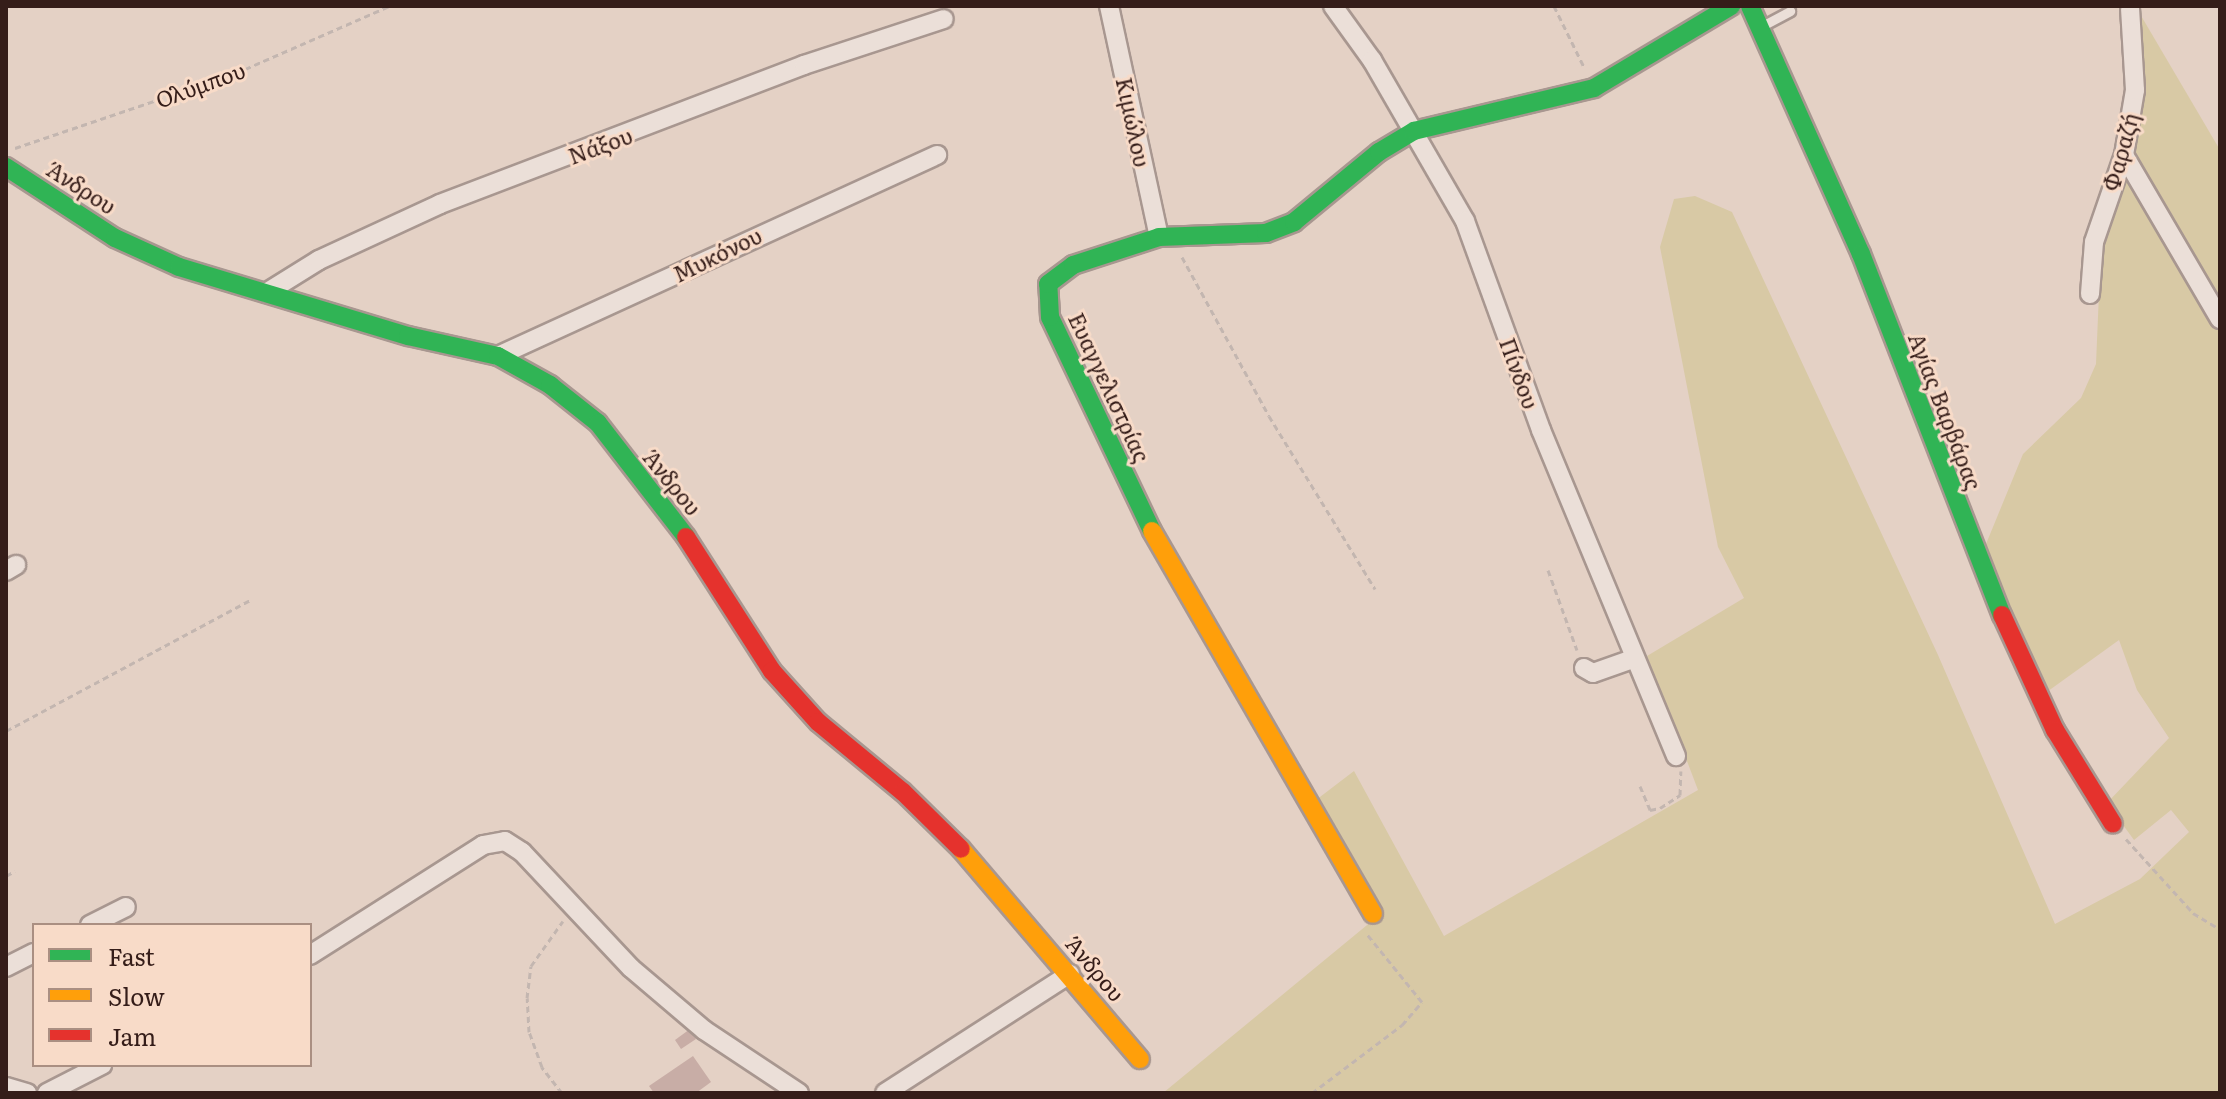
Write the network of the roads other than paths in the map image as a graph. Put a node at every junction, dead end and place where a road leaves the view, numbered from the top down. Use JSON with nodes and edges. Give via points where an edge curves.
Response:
{"nodes":[{"id":1,"x":1109,"y":6,"type":"edge"},
{"id":2,"x":1333,"y":6,"type":"edge"},
{"id":3,"x":1731,"y":6,"type":"edge"},
{"id":4,"x":1750,"y":6,"type":"edge"},
{"id":5,"x":2128,"y":7,"type":"edge"},
{"id":6,"x":1790,"y":11,"type":"dead end"},
{"id":7,"x":944,"y":19,"type":"dead end"},
{"id":8,"x":1759,"y":27,"type":"junction"},
{"id":9,"x":1414,"y":131,"type":"junction"},
{"id":10,"x":937,"y":155,"type":"dead end"},
{"id":11,"x":2124,"y":155,"type":"junction"},
{"id":12,"x":6,"y":167,"type":"edge"},
{"id":13,"x":1159,"y":237,"type":"junction"},
{"id":14,"x":266,"y":293,"type":"junction"},
{"id":15,"x":2090,"y":294,"type":"dead end"},
{"id":16,"x":2220,"y":319,"type":"edge"},
{"id":17,"x":498,"y":356,"type":"junction"},
{"id":18,"x":1633,"y":659,"type":"junction"},
{"id":19,"x":1584,"y":668,"type":"road end"},
{"id":20,"x":1676,"y":756,"type":"road end"},
{"id":21,"x":2113,"y":824,"type":"road end"},
{"id":22,"x":126,"y":907,"type":"dead end"},
{"id":23,"x":1373,"y":914,"type":"road end"},
{"id":24,"x":94,"y":923,"type":"edge"},
{"id":25,"x":32,"y":954,"type":"edge"},
{"id":26,"x":312,"y":954,"type":"edge"},
{"id":27,"x":6,"y":967,"type":"edge"},
{"id":28,"x":1070,"y":974,"type":"junction"},
{"id":29,"x":1140,"y":1059,"type":"dead end"},
{"id":30,"x":98,"y":1067,"type":"edge"},
{"id":31,"x":6,"y":1087,"type":"edge"},
{"id":32,"x":27,"y":1093,"type":"edge"},
{"id":33,"x":47,"y":1093,"type":"edge"},
{"id":34,"x":799,"y":1093,"type":"edge"},
{"id":35,"x":885,"y":1093,"type":"edge"}],
"edges":[{"from":1,"to":13,"type":"street","name":"Κιμώλου"},
{"from":2,"to":9,"type":"street","name":"Πίνδου"},
{"from":3,"to":9,"type":"street","name":"Ευαγγελιστρίας","via":[[1594,88]]},
{"from":4,"to":8,"type":"street","name":"Αγίας Βαρβάρας"},
{"from":5,"to":11,"type":"street","name":"Φαραζή","via":[[2135,90]]},
{"from":6,"to":8,"type":"lane"},
{"from":7,"to":14,"type":"street","name":"Νάξου","via":[[804,65],[440,204],[319,260]]},
{"from":8,"to":21,"type":"street","name":"Αγίας Βαρβάρας","via":[[1861,254],[2012,642],[2055,730]]},
{"from":9,"to":13,"type":"street","name":"Ευαγγελιστρίας","via":[[1379,152],[1294,222],[1236,236]]},
{"from":9,"to":18,"type":"street","name":"Πίνδου","via":[[1465,221]]},
{"from":10,"to":17,"type":"street","name":"Μυκόνου"},
{"from":11,"to":15,"type":"street","name":"Φαραζή","via":[[2094,242]]},
{"from":11,"to":16,"type":"street"},
{"from":12,"to":14,"type":"street","name":"Άνδρου","via":[[145,253]]},
{"from":13,"to":23,"type":"street","name":"Ευαγγελιστρίας","via":[[1104,252],[1057,274],[1046,297],[1050,317],[1171,571]]},
{"from":14,"to":17,"type":"street","name":"Άνδρου","via":[[408,336]]},
{"from":17,"to":28,"type":"street","name":"Άνδρου","via":[[550,385],[598,423],[686,536],[772,671],[818,722],[903,792],[966,854]]},
{"from":18,"to":19,"type":"street","via":[[1593,673]]},
{"from":18,"to":20,"type":"street","name":"Πίνδου"},
{"from":22,"to":24,"type":"street"},
{"from":25,"to":27,"type":"street"},
{"from":26,"to":34,"type":"street","via":[[483,845],[505,841],[704,1030]]},
{"from":28,"to":29,"type":"street","name":"Άνδρου"},
{"from":28,"to":35,"type":"street"},
{"from":30,"to":33,"type":"street"},
{"from":31,"to":32,"type":"street"}]}
